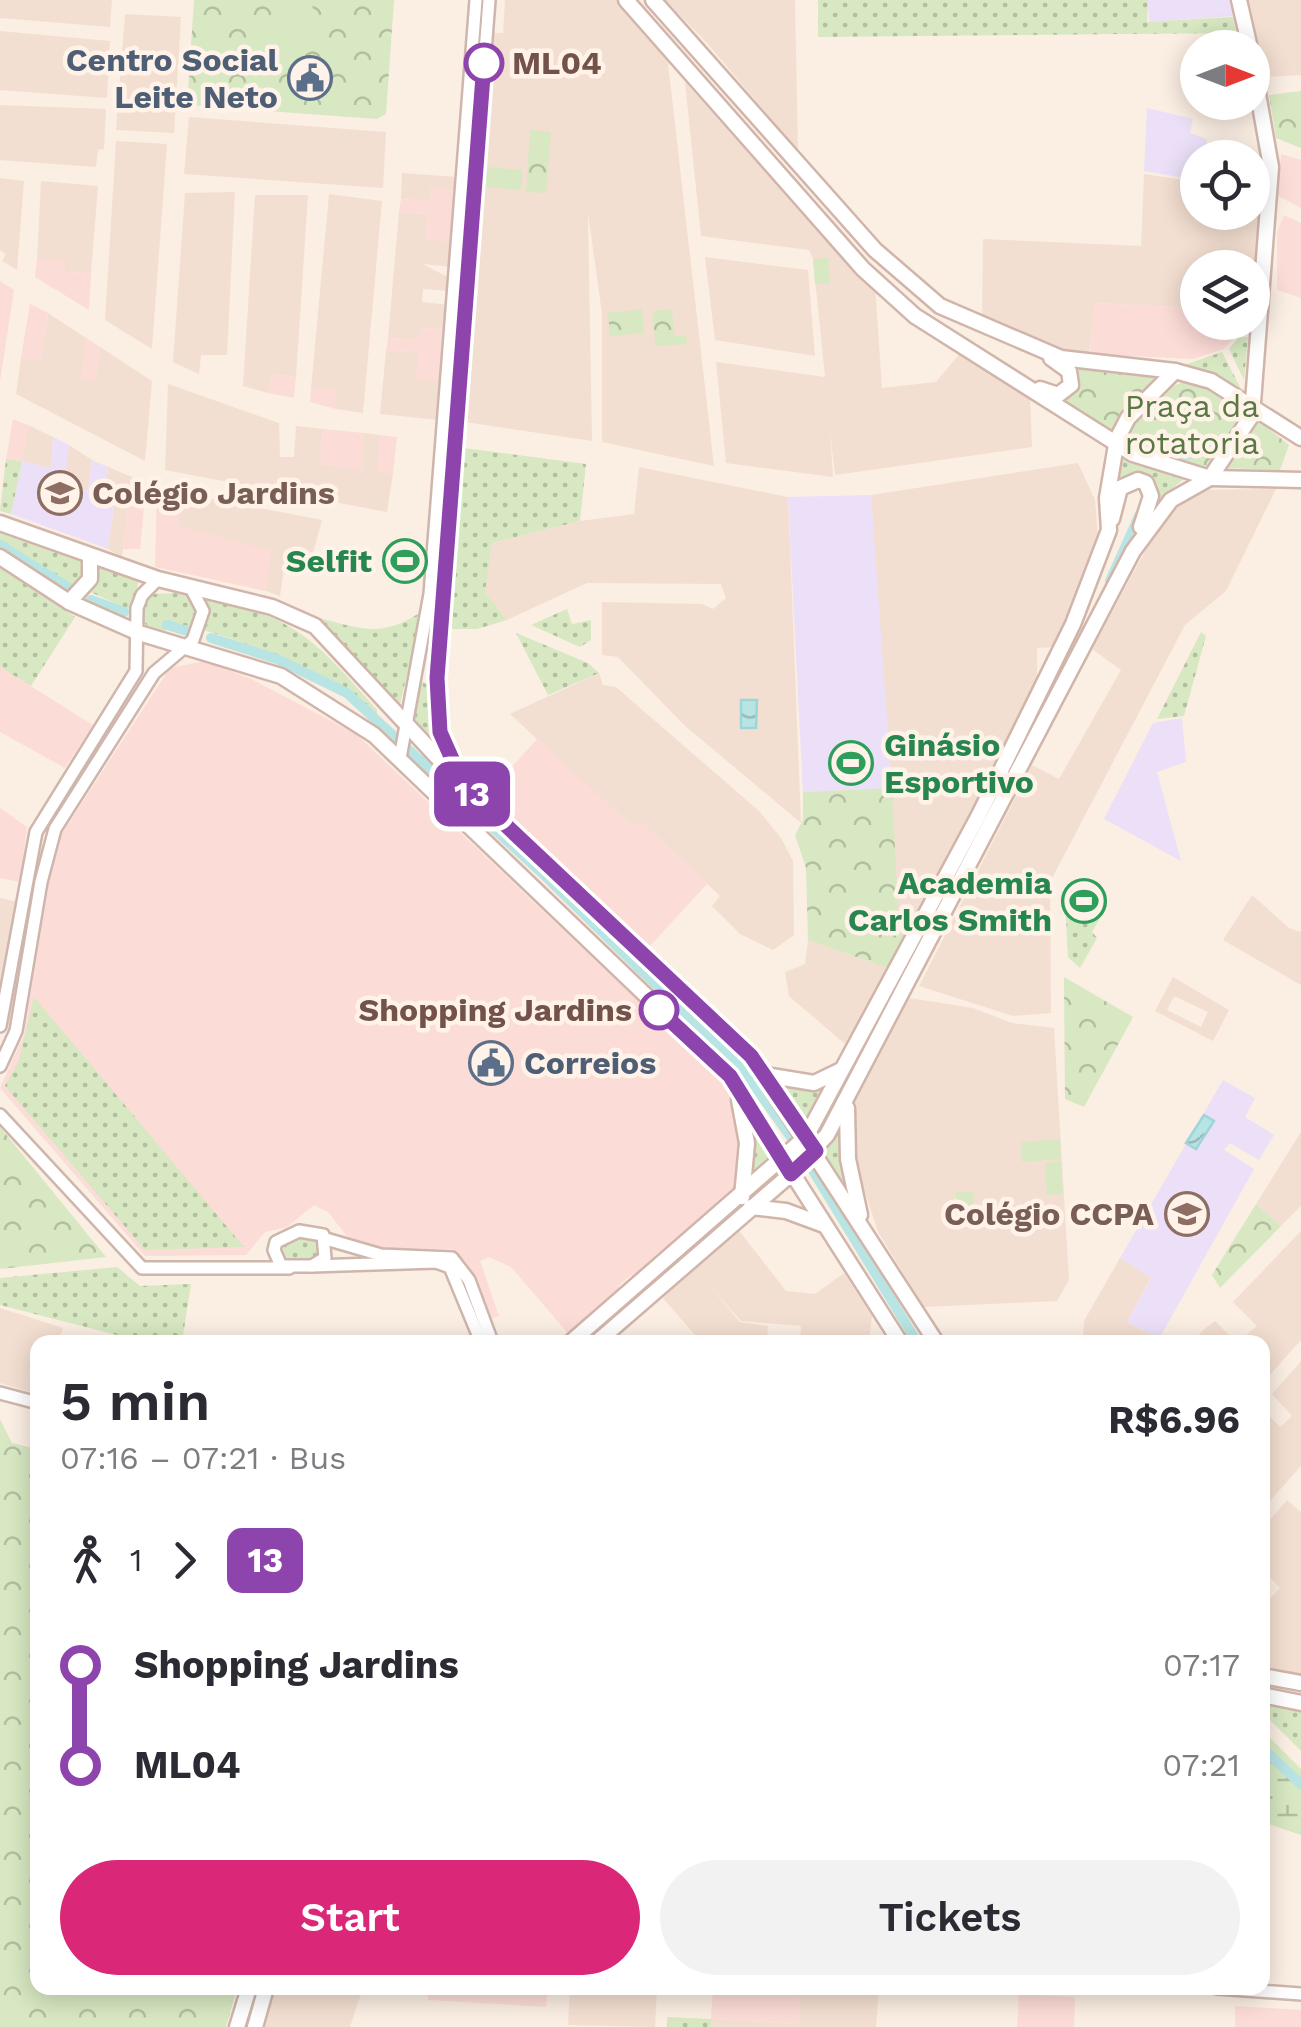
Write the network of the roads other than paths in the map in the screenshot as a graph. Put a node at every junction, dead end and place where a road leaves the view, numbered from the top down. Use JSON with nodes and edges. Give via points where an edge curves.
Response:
{"nodes":[{"id":1,"x":476,"y":0,"type":"edge"},
{"id":2,"x":488,"y":0,"type":"edge"},
{"id":3,"x":626,"y":0,"type":"edge"},
{"id":4,"x":653,"y":0,"type":"edge"},
{"id":5,"x":1239,"y":0,"type":"edge"},
{"id":6,"x":1246,"y":30,"type":"edge"},
{"id":7,"x":1263,"y":120,"type":"edge"},
{"id":8,"x":1039,"y":351,"type":"junction"},
{"id":9,"x":999,"y":369,"type":"junction"},
{"id":10,"x":1174,"y":371,"type":"junction"},
{"id":11,"x":1252,"y":406,"type":"junction"},
{"id":12,"x":1301,"y":438,"type":"edge"},
{"id":13,"x":1115,"y":444,"type":"junction"},
{"id":14,"x":1210,"y":478,"type":"junction"},
{"id":15,"x":1301,"y":480,"type":"edge"},
{"id":16,"x":0,"y":523,"type":"edge"},
{"id":17,"x":1109,"y":530,"type":"junction"},
{"id":18,"x":1132,"y":551,"type":"junction"},
{"id":19,"x":90,"y":556,"type":"junction"},
{"id":20,"x":0,"y":558,"type":"edge"},
{"id":21,"x":158,"y":579,"type":"junction"},
{"id":22,"x":190,"y":588,"type":"junction"},
{"id":23,"x":69,"y":602,"type":"junction"},
{"id":24,"x":139,"y":633,"type":"junction"},
{"id":25,"x":186,"y":646,"type":"junction"},
{"id":26,"x":416,"y":675,"type":"junction"},
{"id":27,"x":437,"y":678,"type":"junction"},
{"id":28,"x":405,"y":728,"type":"junction"},
{"id":29,"x":400,"y":754,"type":"junction"},
{"id":30,"x":464,"y":786,"type":"junction"},
{"id":31,"x":0,"y":1026,"type":"edge"},
{"id":32,"x":0,"y":1066,"type":"edge"},
{"id":33,"x":845,"y":1066,"type":"junction"},
{"id":34,"x":765,"y":1075,"type":"junction"},
{"id":35,"x":730,"y":1076,"type":"junction"},
{"id":36,"x":848,"y":1101,"type":"junction"},
{"id":37,"x":0,"y":1115,"type":"edge"},
{"id":38,"x":811,"y":1144,"type":"junction"},
{"id":39,"x":787,"y":1167,"type":"junction"},
{"id":40,"x":746,"y":1202,"type":"junction"},
{"id":41,"x":824,"y":1224,"type":"junction"},
{"id":42,"x":862,"y":1226,"type":"junction"},
{"id":43,"x":326,"y":1239,"type":"junction"},
{"id":44,"x":274,"y":1250,"type":"junction"},
{"id":45,"x":312,"y":1266,"type":"junction"},
{"id":46,"x":244,"y":1268,"type":"junction"},
{"id":47,"x":289,"y":1268,"type":"junction"},
{"id":48,"x":478,"y":1335,"type":"edge"},
{"id":49,"x":489,"y":1335,"type":"edge"},
{"id":50,"x":580,"y":1335,"type":"edge"},
{"id":51,"x":604,"y":1335,"type":"edge"},
{"id":52,"x":895,"y":1335,"type":"edge"},
{"id":53,"x":932,"y":1335,"type":"edge"},
{"id":54,"x":0,"y":1393,"type":"edge"},
{"id":55,"x":30,"y":1401,"type":"edge"},
{"id":56,"x":1270,"y":1677,"type":"edge"},
{"id":57,"x":1301,"y":1683,"type":"edge"},
{"id":58,"x":1270,"y":1697,"type":"edge"},
{"id":59,"x":1301,"y":1702,"type":"edge"},
{"id":60,"x":1270,"y":1992,"type":"edge"},
{"id":61,"x":1301,"y":1994,"type":"edge"},
{"id":62,"x":247,"y":1995,"type":"edge"},
{"id":63,"x":264,"y":1995,"type":"edge"},
{"id":64,"x":237,"y":2027,"type":"edge"},
{"id":65,"x":255,"y":2027,"type":"edge"}],
"edges":[{"from":1,"to":26,"type":"street","via":[[436,541]]},
{"from":2,"to":27,"type":"street"},
{"from":3,"to":9,"type":"main road","via":[[888,294]]},
{"from":4,"to":8,"type":"main road","via":[[910,283],[940,306]]},
{"from":5,"to":6,"type":"main road"},
{"from":7,"to":11,"type":"main road","via":[[1271,167]]},
{"from":8,"to":9,"type":"main road","via":[[1069,371],[1064,394]]},
{"from":8,"to":10,"type":"main road"},
{"from":9,"to":13,"type":"main road"},
{"from":10,"to":11,"type":"main road"},
{"from":10,"to":13,"type":"main road","via":[[1128,418]]},
{"from":11,"to":12,"type":"main road"},
{"from":11,"to":14,"type":"main road","via":[[1250,422]]},
{"from":13,"to":14,"type":"main road"},
{"from":13,"to":17,"type":"main road"},
{"from":14,"to":15,"type":"main road"},
{"from":14,"to":18,"type":"main road","via":[[1171,500]]},
{"from":16,"to":19,"type":"main road"},
{"from":17,"to":18,"type":"main road","via":[[1120,488],[1132,480],[1146,483],[1150,504]]},
{"from":17,"to":33,"type":"main road","via":[[1073,624]]},
{"from":18,"to":36,"type":"main road"},
{"from":19,"to":21,"type":"main road"},
{"from":19,"to":23,"type":"main road","via":[[90,580]]},
{"from":20,"to":23,"type":"main road"},
{"from":21,"to":22,"type":"main road"},
{"from":21,"to":24,"type":"street","via":[[139,600]]},
{"from":22,"to":25,"type":"street","via":[[203,616]]},
{"from":22,"to":28,"type":"main road","via":[[272,607],[314,626]]},
{"from":23,"to":24,"type":"main road"},
{"from":24,"to":25,"type":"main road"},
{"from":24,"to":31,"type":"street","via":[[136,671],[36,832]]},
{"from":25,"to":29,"type":"main road","via":[[296,684]]},
{"from":25,"to":32,"type":"street","via":[[154,673],[54,828],[9,1049]]},
{"from":26,"to":27,"type":"street"},
{"from":26,"to":28,"type":"street"},
{"from":27,"to":30,"type":"street","via":[[440,732]]},
{"from":28,"to":29,"type":"street"},
{"from":28,"to":30,"type":"main road"},
{"from":29,"to":35,"type":"main road"},
{"from":30,"to":34,"type":"main road"},
{"from":33,"to":34,"type":"main road","via":[[814,1083]]},
{"from":33,"to":38,"type":"main road"},
{"from":34,"to":38,"type":"main road"},
{"from":35,"to":39,"type":"main road"},
{"from":35,"to":40,"type":"main road","via":[[746,1126]]},
{"from":36,"to":38,"type":"main road"},
{"from":36,"to":42,"type":"main road","via":[[848,1159]]},
{"from":37,"to":46,"type":"street","via":[[142,1268]]},
{"from":38,"to":39,"type":"main road"},
{"from":38,"to":42,"type":"main road"},
{"from":39,"to":40,"type":"main road"},
{"from":39,"to":41,"type":"main road"},
{"from":40,"to":41,"type":"main road"},
{"from":40,"to":50,"type":"main road"},
{"from":40,"to":51,"type":"main road"},
{"from":41,"to":52,"type":"main road"},
{"from":42,"to":53,"type":"main road"},
{"from":43,"to":44,"type":"street","via":[[320,1232],[285,1234]]},
{"from":43,"to":45,"type":"street","via":[[325,1258]]},
{"from":43,"to":49,"type":"street","via":[[381,1255],[452,1258]]},
{"from":44,"to":46,"type":"street"},
{"from":44,"to":47,"type":"street","via":[[277,1262]]},
{"from":45,"to":47,"type":"street"},
{"from":45,"to":48,"type":"street","via":[[450,1266]]},
{"from":46,"to":47,"type":"street"},
{"from":54,"to":55,"type":"street"},
{"from":56,"to":57,"type":"main road"},
{"from":58,"to":59,"type":"main road"},
{"from":60,"to":61,"type":"street"},
{"from":62,"to":64,"type":"main road"},
{"from":63,"to":65,"type":"main road"}]}
